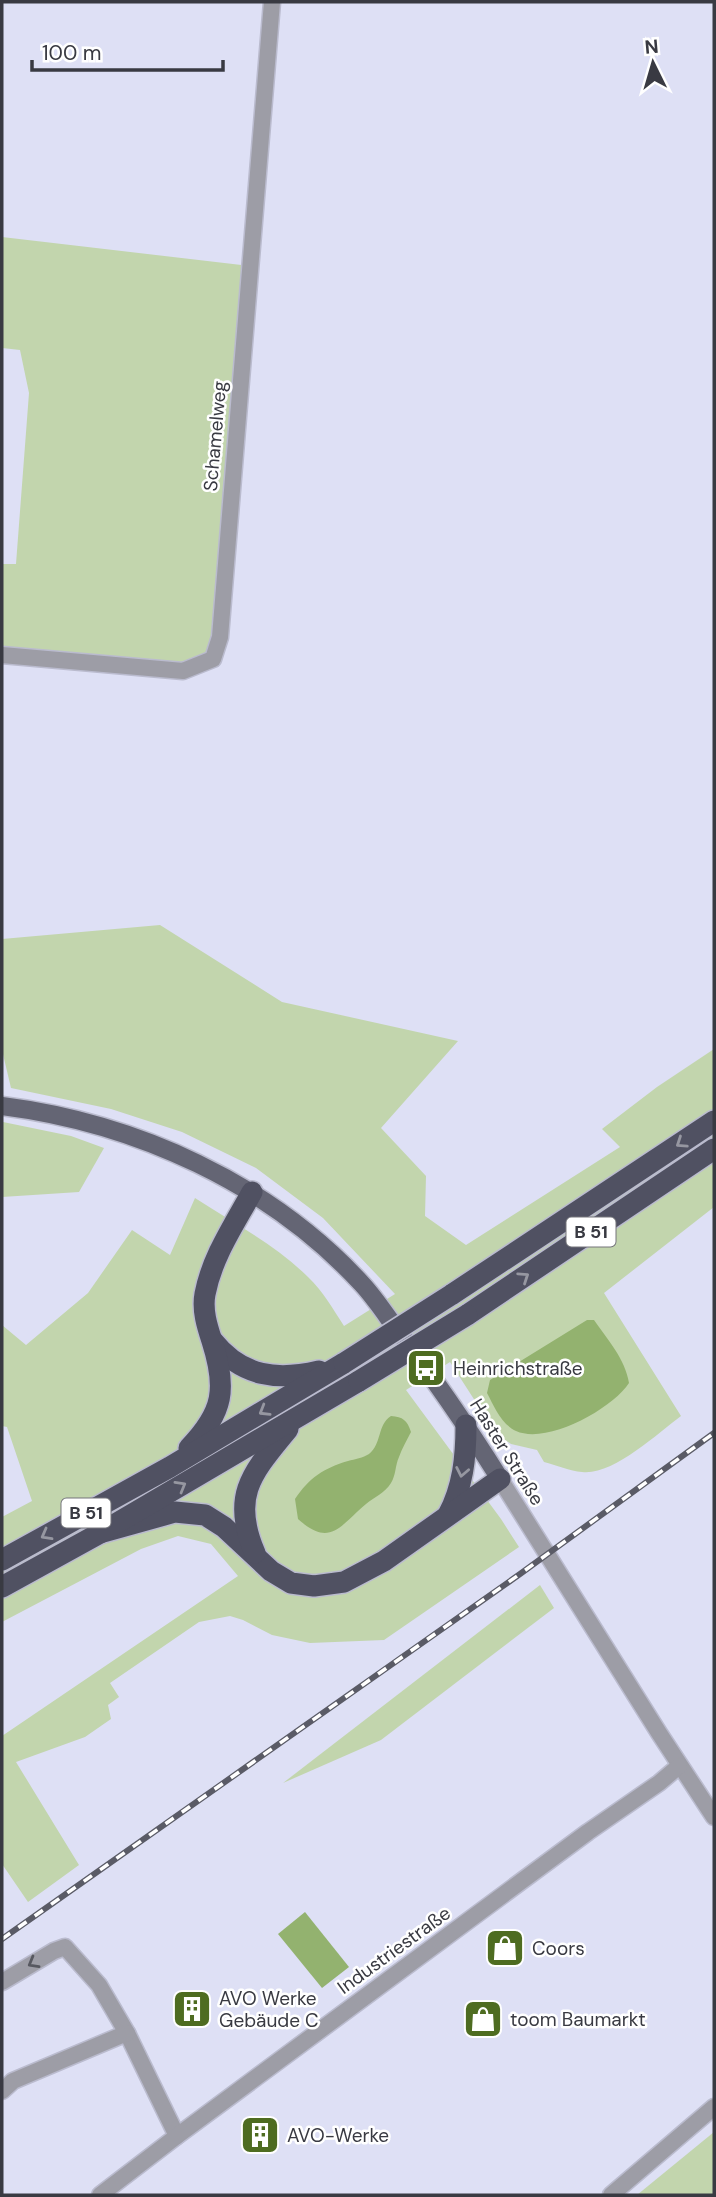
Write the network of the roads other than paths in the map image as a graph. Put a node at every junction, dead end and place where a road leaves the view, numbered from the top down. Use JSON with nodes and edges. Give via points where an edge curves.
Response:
{"nodes":[{"id":1,"x":272,"y":2,"type":"edge"},
{"id":2,"x":2,"y":655,"type":"edge"},
{"id":3,"x":2,"y":1106,"type":"edge"},
{"id":4,"x":714,"y":1121,"type":"edge"},
{"id":5,"x":714,"y":1149,"type":"edge"},
{"id":6,"x":252,"y":1192,"type":"junction"},
{"id":7,"x":210,"y":1336,"type":"junction"},
{"id":8,"x":344,"y":1363,"type":"junction"},
{"id":9,"x":298,"y":1418,"type":"junction"},
{"id":10,"x":466,"y":1425,"type":"junction"},
{"id":11,"x":170,"y":1466,"type":"junction"},
{"id":12,"x":500,"y":1479,"type":"junction"},
{"id":13,"x":447,"y":1517,"type":"junction"},
{"id":14,"x":100,"y":1533,"type":"junction"},
{"id":15,"x":257,"y":1558,"type":"junction"},
{"id":16,"x":2,"y":1560,"type":"edge"},
{"id":17,"x":2,"y":1587,"type":"edge"},
{"id":18,"x":679,"y":1766,"type":"junction"},
{"id":19,"x":714,"y":1817,"type":"edge"},
{"id":20,"x":2,"y":1982,"type":"edge"},
{"id":21,"x":127,"y":2033,"type":"junction"},
{"id":22,"x":2,"y":2091,"type":"edge"},
{"id":23,"x":714,"y":2107,"type":"edge"},
{"id":24,"x":177,"y":2136,"type":"junction"},
{"id":25,"x":100,"y":2195,"type":"edge"},
{"id":26,"x":611,"y":2195,"type":"edge"}],
"edges":[{"from":1,"to":2,"type":"street","name":"Schamelweg","via":[[220,637],[213,659],[183,671]]},
{"from":3,"to":6,"type":"main road","name":"Haster Straße","via":[[37,1110],[126,1134]]},
{"from":4,"to":8,"type":"highway","number":"B 51","one_way":true,"bridge":true},
{"from":9,"to":5,"type":"highway","number":"B 51","one_way":true,"bridge":true,"via":[[467,1315]]},
{"from":6,"to":7,"type":"highway","via":[[213,1263],[204,1296]]},
{"from":6,"to":10,"type":"main road","name":"Haster Straße","via":[[310,1235],[362,1284]]},
{"from":7,"to":8,"type":"highway","via":[[223,1353],[265,1376],[294,1377]]},
{"from":7,"to":11,"type":"highway","via":[[219,1364],[221,1394],[216,1412],[201,1436]]},
{"from":8,"to":11,"type":"highway","number":"B 51","one_way":true},
{"from":14,"to":9,"type":"highway","number":"B 51","one_way":true},
{"from":9,"to":15,"type":"highway","via":[[257,1465],[246,1489],[247,1534]]},
{"from":10,"to":12,"type":"main road","name":"Haster Straße"},
{"from":10,"to":13,"type":"highway","one_way":true,"via":[[463,1470]]},
{"from":11,"to":16,"type":"highway","number":"B 51","one_way":true},
{"from":12,"to":13,"type":"highway"},
{"from":12,"to":18,"type":"street","name":"Haster Straße"},
{"from":13,"to":15,"type":"highway","via":[[384,1561],[344,1582],[291,1583]]},
{"from":14,"to":15,"type":"highway","via":[[175,1512],[205,1514]]},
{"from":14,"to":17,"type":"highway","number":"B 51"},
{"from":18,"to":19,"type":"street","name":"Haster Straße"},
{"from":18,"to":24,"type":"street","name":"Industriestraße"},
{"from":21,"to":20,"type":"street","one_way":true,"via":[[99,1985],[65,1947]]},
{"from":21,"to":22,"type":"street","via":[[13,2081]]},
{"from":21,"to":24,"type":"street"},
{"from":23,"to":26,"type":"street"},
{"from":24,"to":25,"type":"street","name":"Industriestraße"}]}
